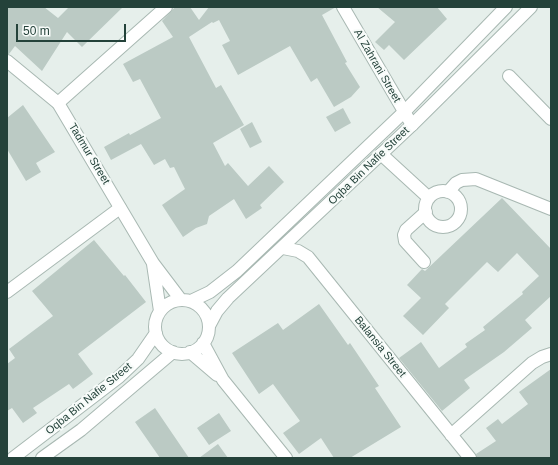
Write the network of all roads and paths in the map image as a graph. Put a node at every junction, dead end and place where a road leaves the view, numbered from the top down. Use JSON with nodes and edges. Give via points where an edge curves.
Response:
{"nodes":[{"id":1,"x":166,"y":7,"type":"edge"},
{"id":2,"x":343,"y":7,"type":"edge"},
{"id":3,"x":506,"y":7,"type":"edge"},
{"id":4,"x":531,"y":7,"type":"edge"},
{"id":5,"x":7,"y":61,"type":"edge"},
{"id":6,"x":510,"y":76,"type":"dead end"},
{"id":7,"x":58,"y":102,"type":"junction"},
{"id":8,"x":404,"y":112,"type":"junction"},
{"id":9,"x":551,"y":119,"type":"edge"},
{"id":10,"x":412,"y":125,"type":"junction"},
{"id":11,"x":381,"y":154,"type":"junction"},
{"id":12,"x":448,"y":192,"type":"junction"},
{"id":13,"x":429,"y":198,"type":"junction"},
{"id":14,"x":120,"y":208,"type":"junction"},
{"id":15,"x":551,"y":208,"type":"edge"},
{"id":16,"x":426,"y":212,"type":"junction"},
{"id":17,"x":283,"y":248,"type":"junction"},
{"id":18,"x":424,"y":262,"type":"dead end"},
{"id":19,"x":153,"y":263,"type":"junction"},
{"id":20,"x":7,"y":292,"type":"edge"},
{"id":21,"x":186,"y":300,"type":"junction"},
{"id":22,"x":160,"y":311,"type":"junction"},
{"id":23,"x":209,"y":326,"type":"junction"},
{"id":24,"x":156,"y":333,"type":"junction"},
{"id":25,"x":203,"y":344,"type":"junction"},
{"id":26,"x":173,"y":352,"type":"junction"},
{"id":27,"x":190,"y":352,"type":"junction"},
{"id":28,"x":551,"y":354,"type":"edge"},
{"id":29,"x":223,"y":380,"type":"junction"},
{"id":30,"x":451,"y":435,"type":"junction"},
{"id":31,"x":13,"y":458,"type":"edge"},
{"id":32,"x":42,"y":458,"type":"edge"},
{"id":33,"x":286,"y":458,"type":"edge"},
{"id":34,"x":470,"y":458,"type":"edge"}],
"edges":[{"from":1,"to":7,"type":"street"},
{"from":2,"to":8,"type":"street","name":"Al Zahrani Street"},
{"from":3,"to":8,"type":"street","name":"Oqba Bin Nafie Street"},
{"from":4,"to":10,"type":"street","name":"Oqba Bin Nafie Street"},
{"from":5,"to":7,"type":"street","name":"Tadmur Street"},
{"from":6,"to":9,"type":"street"},
{"from":7,"to":14,"type":"street","name":"Tadmur Street"},
{"from":8,"to":10,"type":"street","name":"Al Zahrani Street"},
{"from":8,"to":21,"type":"street","name":"Oqba Bin Nafie Street","via":[[238,271],[210,292]]},
{"from":10,"to":11,"type":"street","name":"Oqba Bin Nafie Street"},
{"from":11,"to":13,"type":"street"},
{"from":11,"to":17,"type":"street","name":"Oqba Bin Nafie Street"},
{"from":12,"to":13,"type":"street","via":[[436,193]]},
{"from":12,"to":15,"type":"street","via":[[462,180],[476,179]]},
{"from":12,"to":16,"type":"street","via":[[456,197],[461,205],[460,215],[455,223],[446,227],[437,226],[429,220]]},
{"from":13,"to":16,"type":"street"},
{"from":14,"to":19,"type":"street","name":"Tadmur Street"},
{"from":14,"to":20,"type":"street"},
{"from":16,"to":18,"type":"street","via":[[406,230],[404,235],[405,241]]},
{"from":17,"to":23,"type":"street","name":"Oqba Bin Nafie Street","via":[[228,298]]},
{"from":17,"to":30,"type":"street","name":"Balansia Street","via":[[308,257]]},
{"from":19,"to":21,"type":"street","name":"Tadmur Street"},
{"from":19,"to":22,"type":"street","name":"Tadmur Street"},
{"from":21,"to":22,"type":"street","via":[[169,303]]},
{"from":21,"to":23,"type":"street","via":[[204,311]]},
{"from":22,"to":24,"type":"street"},
{"from":23,"to":25,"type":"street"},
{"from":24,"to":26,"type":"street","via":[[159,341]]},
{"from":24,"to":31,"type":"street","name":"Oqba Bin Nafie Street","via":[[138,359],[119,377]]},
{"from":25,"to":27,"type":"street"},
{"from":25,"to":29,"type":"street"},
{"from":26,"to":27,"type":"street"},
{"from":26,"to":32,"type":"street","name":"Oqba Bin Nafie Street","via":[[81,430]]},
{"from":27,"to":29,"type":"street"},
{"from":28,"to":30,"type":"street","via":[[532,363]]},
{"from":29,"to":33,"type":"street"},
{"from":30,"to":34,"type":"street","name":"Balansia Street"}]}
